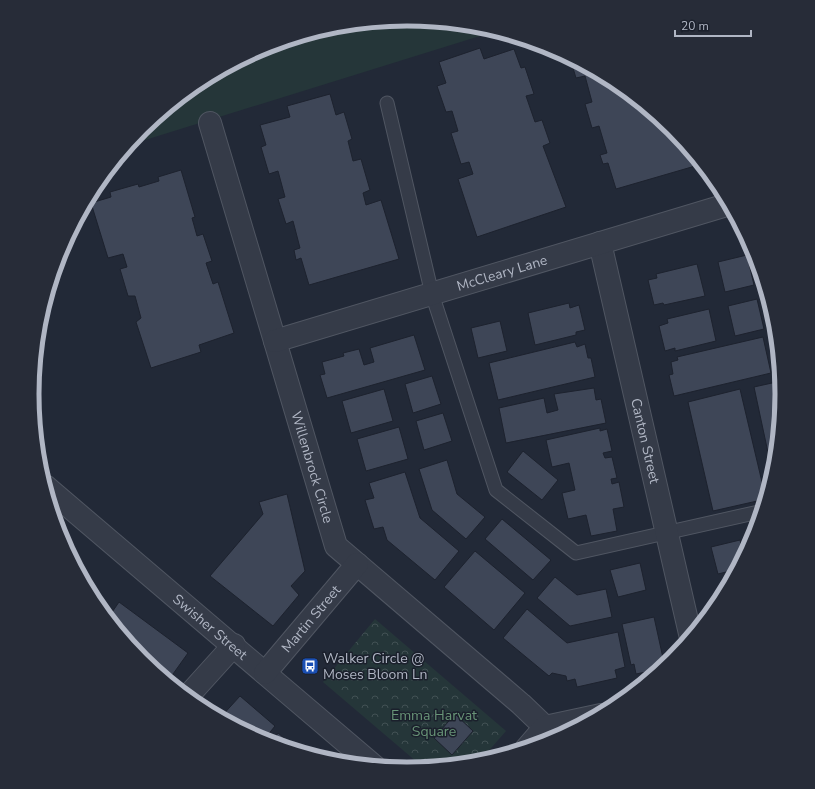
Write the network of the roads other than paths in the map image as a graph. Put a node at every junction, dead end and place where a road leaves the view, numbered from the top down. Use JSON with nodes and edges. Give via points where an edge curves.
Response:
{"nodes":[{"id":1,"x":387,"y":103,"type":"dead end"},
{"id":2,"x":210,"y":123,"type":"dead end"},
{"id":3,"x":724,"y":206,"type":"edge"},
{"id":4,"x":600,"y":243,"type":"junction"},
{"id":5,"x":432,"y":294,"type":"junction"},
{"id":6,"x":275,"y":341,"type":"junction"},
{"id":7,"x":53,"y":493,"type":"edge"},
{"id":8,"x":756,"y":512,"type":"edge"},
{"id":9,"x":666,"y":532,"type":"junction"},
{"id":10,"x":357,"y":564,"type":"junction"},
{"id":11,"x":689,"y":632,"type":"edge"},
{"id":12,"x":234,"y":645,"type":"junction"},
{"id":13,"x":265,"y":673,"type":"junction"},
{"id":14,"x":191,"y":693,"type":"edge"},
{"id":15,"x":582,"y":719,"type":"edge"},
{"id":16,"x":545,"y":727,"type":"junction"},
{"id":17,"x":533,"y":740,"type":"edge"},
{"id":18,"x":368,"y":761,"type":"edge"}],
"edges":[{"from":1,"to":5,"type":"lane"},
{"from":2,"to":6,"type":"street","name":"Willenbrock Circle"},
{"from":3,"to":4,"type":"street","name":"McCleary Lane"},
{"from":4,"to":5,"type":"street","name":"McCleary Lane"},
{"from":4,"to":9,"type":"street","name":"Canton Street"},
{"from":5,"to":6,"type":"street","name":"McCleary Lane"},
{"from":5,"to":9,"type":"lane","via":[[496,490],[576,553]]},
{"from":6,"to":10,"type":"street","name":"Willenbrock Circle","via":[[336,546]]},
{"from":7,"to":12,"type":"street","name":"Swisher Street"},
{"from":8,"to":9,"type":"lane"},
{"from":9,"to":11,"type":"street","name":"Canton Street"},
{"from":10,"to":13,"type":"street","name":"Martin Street"},
{"from":10,"to":16,"type":"street","name":"Willenbrock Circle"},
{"from":12,"to":13,"type":"street","name":"Swisher Street"},
{"from":12,"to":14,"type":"street"},
{"from":13,"to":18,"type":"street","name":"Swisher Street"},
{"from":15,"to":16,"type":"street"},
{"from":16,"to":17,"type":"street"}]}
